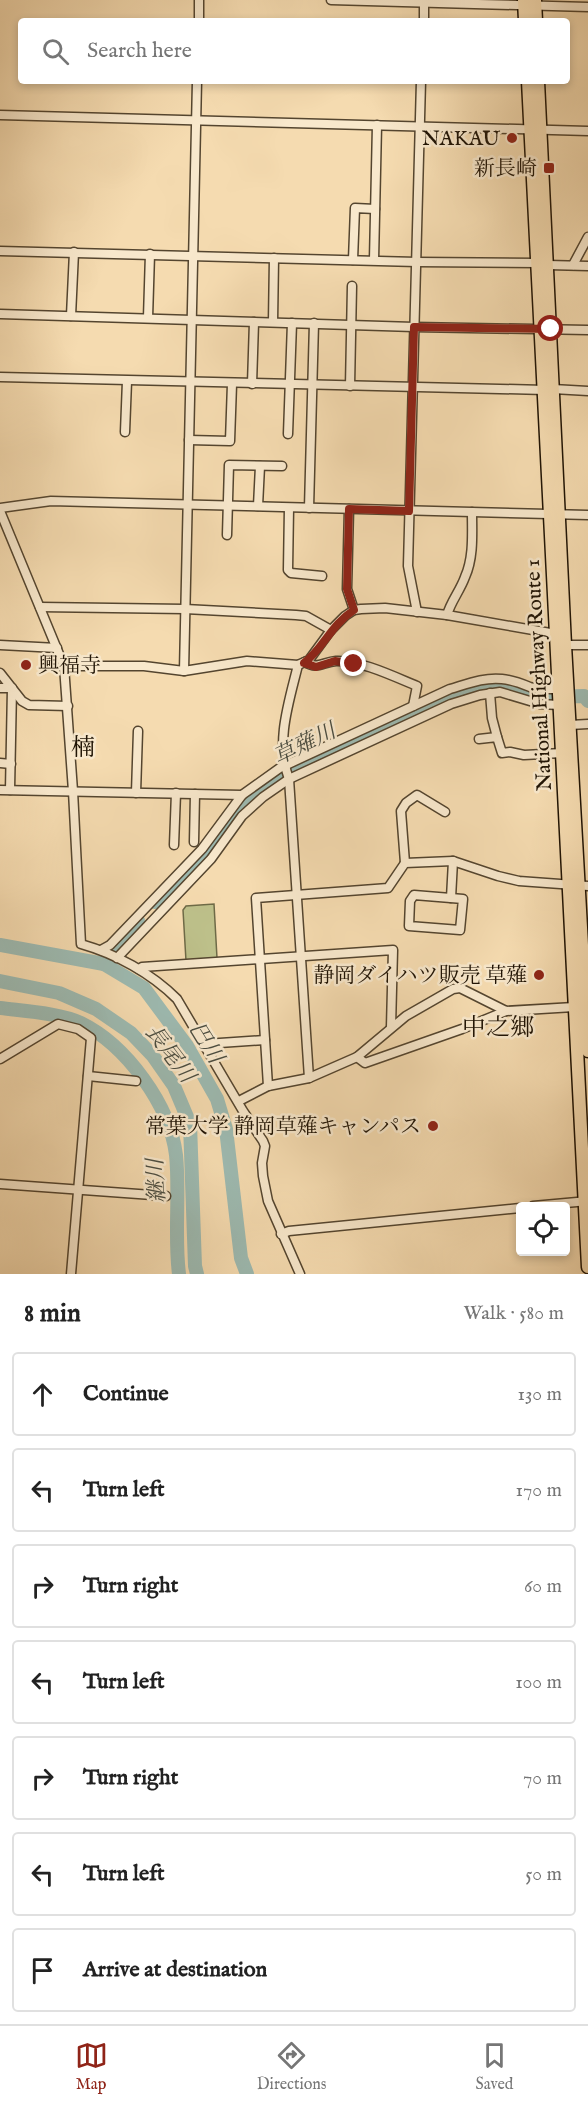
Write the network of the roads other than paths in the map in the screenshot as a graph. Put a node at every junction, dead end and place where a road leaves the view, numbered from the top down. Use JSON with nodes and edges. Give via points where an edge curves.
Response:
{"nodes":[{"id":1,"x":199,"y":0,"type":"edge"},
{"id":2,"x":331,"y":0,"type":"edge"},
{"id":3,"x":424,"y":1,"type":"edge"},
{"id":4,"x":529,"y":3,"type":"edge"},
{"id":5,"x":588,"y":7,"type":"edge"},
{"id":6,"x":198,"y":18,"type":"edge"},
{"id":7,"x":424,"y":18,"type":"edge"},
{"id":8,"x":526,"y":18,"type":"edge"},
{"id":9,"x":535,"y":18,"type":"edge"},
{"id":10,"x":197,"y":84,"type":"edge"},
{"id":11,"x":421,"y":84,"type":"edge"},
{"id":12,"x":528,"y":84,"type":"edge"},
{"id":13,"x":538,"y":84,"type":"edge"},
{"id":14,"x":0,"y":115,"type":"edge"},
{"id":15,"x":196,"y":121,"type":"junction"},
{"id":16,"x":377,"y":125,"type":"junction"},
{"id":17,"x":419,"y":126,"type":"junction"},
{"id":18,"x":535,"y":129,"type":"junction"},
{"id":19,"x":588,"y":131,"type":"edge"},
{"id":20,"x":375,"y":209,"type":"junction"},
{"id":21,"x":588,"y":237,"type":"edge"},
{"id":22,"x":0,"y":251,"type":"edge"},
{"id":23,"x":74,"y":252,"type":"junction"},
{"id":24,"x":150,"y":254,"type":"junction"},
{"id":25,"x":193,"y":256,"type":"junction"},
{"id":26,"x":274,"y":258,"type":"junction"},
{"id":27,"x":353,"y":260,"type":"junction"},
{"id":28,"x":374,"y":260,"type":"junction"},
{"id":29,"x":417,"y":262,"type":"junction"},
{"id":30,"x":543,"y":264,"type":"junction"},
{"id":31,"x":573,"y":266,"type":"junction"},
{"id":32,"x":588,"y":266,"type":"edge"},
{"id":33,"x":352,"y":286,"type":"dead end"},
{"id":34,"x":0,"y":314,"type":"edge"},
{"id":35,"x":71,"y":316,"type":"junction"},
{"id":36,"x":148,"y":318,"type":"junction"},
{"id":37,"x":192,"y":321,"type":"junction"},
{"id":38,"x":254,"y":322,"type":"junction"},
{"id":39,"x":273,"y":322,"type":"junction"},
{"id":40,"x":292,"y":323,"type":"junction"},
{"id":41,"x":314,"y":323,"type":"junction"},
{"id":42,"x":351,"y":324,"type":"junction"},
{"id":43,"x":414,"y":327,"type":"junction"},
{"id":44,"x":546,"y":329,"type":"junction"},
{"id":45,"x":588,"y":330,"type":"edge"},
{"id":46,"x":0,"y":377,"type":"edge"},
{"id":47,"x":127,"y":381,"type":"junction"},
{"id":48,"x":190,"y":382,"type":"junction"},
{"id":49,"x":232,"y":384,"type":"junction"},
{"id":50,"x":252,"y":384,"type":"junction"},
{"id":51,"x":290,"y":385,"type":"junction"},
{"id":52,"x":312,"y":385,"type":"junction"},
{"id":53,"x":350,"y":386,"type":"junction"},
{"id":54,"x":413,"y":387,"type":"junction"},
{"id":55,"x":549,"y":390,"type":"junction"},
{"id":56,"x":588,"y":390,"type":"edge"},
{"id":57,"x":125,"y":432,"type":"dead end"},
{"id":58,"x":288,"y":434,"type":"dead end"},
{"id":59,"x":189,"y":440,"type":"junction"},
{"id":60,"x":260,"y":466,"type":"junction"},
{"id":61,"x":282,"y":466,"type":"dead end"},
{"id":62,"x":188,"y":505,"type":"junction"},
{"id":63,"x":227,"y":506,"type":"junction"},
{"id":64,"x":258,"y":507,"type":"junction"},
{"id":65,"x":289,"y":508,"type":"junction"},
{"id":66,"x":309,"y":508,"type":"junction"},
{"id":67,"x":0,"y":509,"type":"edge"},
{"id":68,"x":349,"y":509,"type":"junction"},
{"id":69,"x":409,"y":511,"type":"junction"},
{"id":70,"x":472,"y":512,"type":"junction"},
{"id":71,"x":554,"y":514,"type":"junction"},
{"id":72,"x":588,"y":515,"type":"edge"},
{"id":73,"x":227,"y":535,"type":"dead end"},
{"id":74,"x":322,"y":576,"type":"dead end"},
{"id":75,"x":40,"y":608,"type":"junction"},
{"id":76,"x":185,"y":609,"type":"junction"},
{"id":77,"x":354,"y":610,"type":"junction"},
{"id":78,"x":417,"y":612,"type":"junction"},
{"id":79,"x":447,"y":615,"type":"junction"},
{"id":80,"x":331,"y":630,"type":"junction"},
{"id":81,"x":556,"y":634,"type":"junction"},
{"id":82,"x":0,"y":645,"type":"edge"},
{"id":83,"x":565,"y":645,"type":"junction"},
{"id":84,"x":588,"y":645,"type":"edge"},
{"id":85,"x":57,"y":648,"type":"junction"},
{"id":86,"x":301,"y":664,"type":"junction"},
{"id":87,"x":64,"y":666,"type":"junction"},
{"id":88,"x":184,"y":671,"type":"junction"},
{"id":89,"x":0,"y":673,"type":"edge"},
{"id":90,"x":0,"y":688,"type":"edge"},
{"id":91,"x":12,"y":688,"type":"junction"},
{"id":92,"x":558,"y":689,"type":"junction"},
{"id":93,"x":490,"y":693,"type":"junction"},
{"id":94,"x":559,"y":705,"type":"junction"},
{"id":95,"x":68,"y":706,"type":"junction"},
{"id":96,"x":413,"y":706,"type":"junction"},
{"id":97,"x":384,"y":719,"type":"junction"},
{"id":98,"x":588,"y":724,"type":"edge"},
{"id":99,"x":570,"y":725,"type":"junction"},
{"id":100,"x":138,"y":731,"type":"dead end"},
{"id":101,"x":390,"y":732,"type":"junction"},
{"id":102,"x":497,"y":737,"type":"junction"},
{"id":103,"x":479,"y":739,"type":"dead end"},
{"id":104,"x":562,"y":753,"type":"junction"},
{"id":105,"x":0,"y":763,"type":"edge"},
{"id":106,"x":10,"y":764,"type":"junction"},
{"id":107,"x":284,"y":765,"type":"junction"},
{"id":108,"x":289,"y":779,"type":"junction"},
{"id":109,"x":0,"y":790,"type":"edge"},
{"id":110,"x":10,"y":790,"type":"junction"},
{"id":111,"x":74,"y":791,"type":"junction"},
{"id":112,"x":136,"y":793,"type":"junction"},
{"id":113,"x":176,"y":794,"type":"junction"},
{"id":114,"x":195,"y":794,"type":"junction"},
{"id":115,"x":242,"y":795,"type":"junction"},
{"id":116,"x":445,"y":812,"type":"dead end"},
{"id":117,"x":195,"y":842,"type":"dead end"},
{"id":118,"x":174,"y":845,"type":"dead end"},
{"id":119,"x":453,"y":861,"type":"junction"},
{"id":120,"x":405,"y":863,"type":"junction"},
{"id":121,"x":578,"y":885,"type":"edge"},
{"id":122,"x":297,"y":895,"type":"junction"},
{"id":123,"x":451,"y":898,"type":"junction"},
{"id":124,"x":100,"y":950,"type":"junction"},
{"id":125,"x":302,"y":956,"type":"junction"},
{"id":126,"x":117,"y":958,"type":"junction"},
{"id":127,"x":260,"y":959,"type":"junction"},
{"id":128,"x":139,"y":969,"type":"junction"},
{"id":129,"x":574,"y":1007,"type":"junction"},
{"id":130,"x":506,"y":1011,"type":"junction"},
{"id":131,"x":391,"y":1027,"type":"junction"},
{"id":132,"x":265,"y":1040,"type":"junction"},
{"id":133,"x":205,"y":1044,"type":"junction"},
{"id":134,"x":588,"y":1051,"type":"edge"},
{"id":135,"x":357,"y":1057,"type":"junction"},
{"id":136,"x":0,"y":1059,"type":"edge"},
{"id":137,"x":88,"y":1076,"type":"junction"},
{"id":138,"x":309,"y":1078,"type":"junction"},
{"id":139,"x":136,"y":1081,"type":"dead end"},
{"id":140,"x":268,"y":1086,"type":"junction"},
{"id":141,"x":239,"y":1101,"type":"junction"},
{"id":142,"x":0,"y":1184,"type":"edge"},
{"id":143,"x":78,"y":1190,"type":"junction"},
{"id":144,"x":166,"y":1196,"type":"dead end"},
{"id":145,"x":586,"y":1201,"type":"edge"},
{"id":146,"x":570,"y":1203,"type":"edge"},
{"id":147,"x":516,"y":1208,"type":"edge"},
{"id":148,"x":281,"y":1234,"type":"junction"},
{"id":149,"x":588,"y":1267,"type":"edge"},
{"id":150,"x":71,"y":1274,"type":"edge"},
{"id":151,"x":300,"y":1274,"type":"edge"}],
"edges":[{"from":1,"to":6,"type":"street"},
{"from":2,"to":3,"type":"street"},
{"from":3,"to":4,"type":"street"},
{"from":3,"to":7,"type":"street"},
{"from":4,"to":5,"type":"street"},
{"from":4,"to":8,"type":"highway"},
{"from":4,"to":9,"type":"highway"},
{"from":10,"to":15,"type":"street"},
{"from":11,"to":17,"type":"street"},
{"from":12,"to":18,"type":"highway","name":"National Highway Route 1"},
{"from":13,"to":18,"type":"highway","name":"National Highway Route 1"},
{"from":14,"to":15,"type":"street"},
{"from":15,"to":16,"type":"street"},
{"from":15,"to":25,"type":"street"},
{"from":16,"to":17,"type":"street"},
{"from":16,"to":20,"type":"street"},
{"from":17,"to":18,"type":"street"},
{"from":17,"to":29,"type":"street"},
{"from":18,"to":19,"type":"street"},
{"from":18,"to":30,"type":"highway","name":"National Highway Route 1"},
{"from":20,"to":27,"type":"street","via":[[355,208]]},
{"from":20,"to":28,"type":"street"},
{"from":21,"to":31,"type":"street"},
{"from":22,"to":23,"type":"street"},
{"from":23,"to":24,"type":"street"},
{"from":23,"to":35,"type":"street"},
{"from":24,"to":25,"type":"street"},
{"from":24,"to":36,"type":"street"},
{"from":25,"to":26,"type":"street"},
{"from":25,"to":37,"type":"street"},
{"from":26,"to":27,"type":"street"},
{"from":26,"to":39,"type":"street"},
{"from":27,"to":28,"type":"street"},
{"from":28,"to":29,"type":"street"},
{"from":29,"to":30,"type":"street"},
{"from":29,"to":43,"type":"street"},
{"from":30,"to":31,"type":"street"},
{"from":30,"to":44,"type":"highway","name":"National Highway Route 1"},
{"from":31,"to":32,"type":"street"},
{"from":33,"to":42,"type":"street"},
{"from":34,"to":35,"type":"street"},
{"from":35,"to":36,"type":"street"},
{"from":36,"to":37,"type":"street"},
{"from":37,"to":38,"type":"street"},
{"from":37,"to":48,"type":"street"},
{"from":38,"to":39,"type":"street"},
{"from":38,"to":50,"type":"street"},
{"from":39,"to":40,"type":"street"},
{"from":40,"to":41,"type":"street"},
{"from":40,"to":51,"type":"street"},
{"from":41,"to":42,"type":"street"},
{"from":41,"to":52,"type":"street"},
{"from":42,"to":43,"type":"street"},
{"from":42,"to":53,"type":"street"},
{"from":43,"to":44,"type":"street"},
{"from":43,"to":54,"type":"street"},
{"from":44,"to":45,"type":"street"},
{"from":44,"to":55,"type":"highway","name":"National Highway Route 1"},
{"from":46,"to":47,"type":"street"},
{"from":47,"to":48,"type":"street"},
{"from":47,"to":57,"type":"street"},
{"from":48,"to":49,"type":"street"},
{"from":48,"to":59,"type":"street"},
{"from":49,"to":50,"type":"street"},
{"from":49,"to":59,"type":"street","via":[[230,441]]},
{"from":50,"to":51,"type":"street"},
{"from":51,"to":52,"type":"street"},
{"from":51,"to":58,"type":"street"},
{"from":52,"to":53,"type":"street"},
{"from":52,"to":66,"type":"street"},
{"from":53,"to":54,"type":"street"},
{"from":54,"to":55,"type":"street"},
{"from":54,"to":69,"type":"street"},
{"from":55,"to":56,"type":"street"},
{"from":55,"to":71,"type":"highway","name":"National Highway Route 1"},
{"from":59,"to":62,"type":"street"},
{"from":60,"to":61,"type":"street"},
{"from":60,"to":63,"type":"street","via":[[229,465]]},
{"from":60,"to":64,"type":"street"},
{"from":62,"to":63,"type":"street"},
{"from":62,"to":67,"type":"street","via":[[51,501]]},
{"from":62,"to":76,"type":"street"},
{"from":63,"to":64,"type":"street"},
{"from":63,"to":73,"type":"street"},
{"from":64,"to":65,"type":"street"},
{"from":65,"to":66,"type":"street"},
{"from":65,"to":74,"type":"street","via":[[288,570]]},
{"from":66,"to":68,"type":"street"},
{"from":67,"to":75,"type":"street"},
{"from":68,"to":69,"type":"street"},
{"from":68,"to":77,"type":"street","via":[[347,589]]},
{"from":69,"to":70,"type":"street"},
{"from":69,"to":78,"type":"street","via":[[408,567]]},
{"from":70,"to":71,"type":"street"},
{"from":70,"to":79,"type":"street","via":[[469,569]]},
{"from":71,"to":72,"type":"street"},
{"from":71,"to":81,"type":"highway","name":"National Highway Route 1"},
{"from":71,"to":83,"type":"highway","name":"National Highway Route 1"},
{"from":75,"to":76,"type":"street"},
{"from":75,"to":85,"type":"street"},
{"from":76,"to":80,"type":"street","via":[[306,616]]},
{"from":76,"to":88,"type":"street"},
{"from":77,"to":78,"type":"street"},
{"from":77,"to":80,"type":"street"},
{"from":78,"to":79,"type":"street"},
{"from":79,"to":81,"type":"street"},
{"from":80,"to":86,"type":"street"},
{"from":81,"to":83,"type":"street"},
{"from":81,"to":92,"type":"highway","name":"National Highway Route 1"},
{"from":82,"to":85,"type":"street"},
{"from":83,"to":84,"type":"street"},
{"from":83,"to":99,"type":"highway","name":"National Highway Route 1"},
{"from":85,"to":87,"type":"street"},
{"from":86,"to":88,"type":"street","via":[[247,661]]},
{"from":86,"to":96,"type":"street","via":[[316,667],[335,661],[387,674],[417,686]]},
{"from":86,"to":107,"type":"street","via":[[284,722]]},
{"from":87,"to":88,"type":"street","via":[[144,666]]},
{"from":87,"to":95,"type":"street"},
{"from":89,"to":91,"type":"street"},
{"from":90,"to":91,"type":"street"},
{"from":91,"to":95,"type":"street","via":[[29,705]]},
{"from":91,"to":106,"type":"street"},
{"from":92,"to":94,"type":"highway","name":"National Highway Route 1"},
{"from":92,"to":96,"type":"street","via":[[489,678],[450,689]]},
{"from":93,"to":94,"type":"street"},
{"from":93,"to":101,"type":"street","via":[[461,700]]},
{"from":93,"to":102,"type":"street"},
{"from":94,"to":104,"type":"highway","name":"National Highway Route 1"},
{"from":95,"to":111,"type":"street"},
{"from":96,"to":97,"type":"street"},
{"from":97,"to":101,"type":"street"},
{"from":97,"to":107,"type":"street"},
{"from":98,"to":99,"type":"street"},
{"from":99,"to":121,"type":"highway","name":"National Highway Route 1"},
{"from":100,"to":112,"type":"street"},
{"from":101,"to":108,"type":"street"},
{"from":102,"to":103,"type":"street"},
{"from":102,"to":104,"type":"street","via":[[502,753]]},
{"from":104,"to":121,"type":"highway","name":"National Highway Route 1"},
{"from":105,"to":106,"type":"street"},
{"from":106,"to":110,"type":"street"},
{"from":107,"to":108,"type":"street"},
{"from":107,"to":115,"type":"street"},
{"from":108,"to":122,"type":"street"},
{"from":108,"to":126,"type":"street","via":[[242,816],[211,859]]},
{"from":109,"to":110,"type":"street"},
{"from":110,"to":111,"type":"street"},
{"from":111,"to":112,"type":"street"},
{"from":111,"to":124,"type":"street","via":[[81,944]]},
{"from":112,"to":113,"type":"street"},
{"from":113,"to":114,"type":"street"},
{"from":113,"to":118,"type":"street"},
{"from":114,"to":115,"type":"street"},
{"from":114,"to":117,"type":"street"},
{"from":115,"to":124,"type":"street","via":[[202,849],[110,945]]},
{"from":116,"to":120,"type":"street","via":[[417,795],[406,803],[400,816]]},
{"from":119,"to":120,"type":"street"},
{"from":119,"to":121,"type":"street","via":[[519,881]]},
{"from":119,"to":123,"type":"street"},
{"from":120,"to":122,"type":"street","via":[[388,888]]},
{"from":121,"to":129,"type":"highway","name":"National Highway Route 1"},
{"from":121,"to":134,"type":"highway","name":"National Highway Route 1"},
{"from":122,"to":125,"type":"street"},
{"from":122,"to":127,"type":"street","via":[[255,898]]},
{"from":123,"to":123,"type":"street","via":[[463,899],[460,930],[409,926],[414,895]]},
{"from":124,"to":126,"type":"street"},
{"from":125,"to":127,"type":"street"},
{"from":125,"to":131,"type":"street","via":[[393,950]]},
{"from":125,"to":138,"type":"street"},
{"from":126,"to":128,"type":"street"},
{"from":127,"to":128,"type":"street"},
{"from":127,"to":132,"type":"street"},
{"from":128,"to":133,"type":"street","via":[[177,999]]},
{"from":129,"to":130,"type":"street"},
{"from":129,"to":145,"type":"highway","name":"National Highway Route 1"},
{"from":130,"to":131,"type":"street","via":[[460,988],[418,1008]]},
{"from":130,"to":135,"type":"street","via":[[365,1063]]},
{"from":131,"to":135,"type":"street"},
{"from":132,"to":133,"type":"street"},
{"from":132,"to":140,"type":"street"},
{"from":133,"to":141,"type":"street"},
{"from":135,"to":138,"type":"street"},
{"from":136,"to":137,"type":"street","via":[[58,1024],[78,1029],[91,1038]]},
{"from":137,"to":139,"type":"street"},
{"from":137,"to":143,"type":"street"},
{"from":138,"to":140,"type":"street"},
{"from":140,"to":141,"type":"street"},
{"from":141,"to":148,"type":"street","via":[[265,1146],[264,1184]]},
{"from":142,"to":143,"type":"street"},
{"from":143,"to":144,"type":"street"},
{"from":143,"to":150,"type":"street"},
{"from":145,"to":146,"type":"street"},
{"from":145,"to":149,"type":"highway","name":"National Highway Route 1"},
{"from":147,"to":148,"type":"street"},
{"from":148,"to":151,"type":"street"}]}
